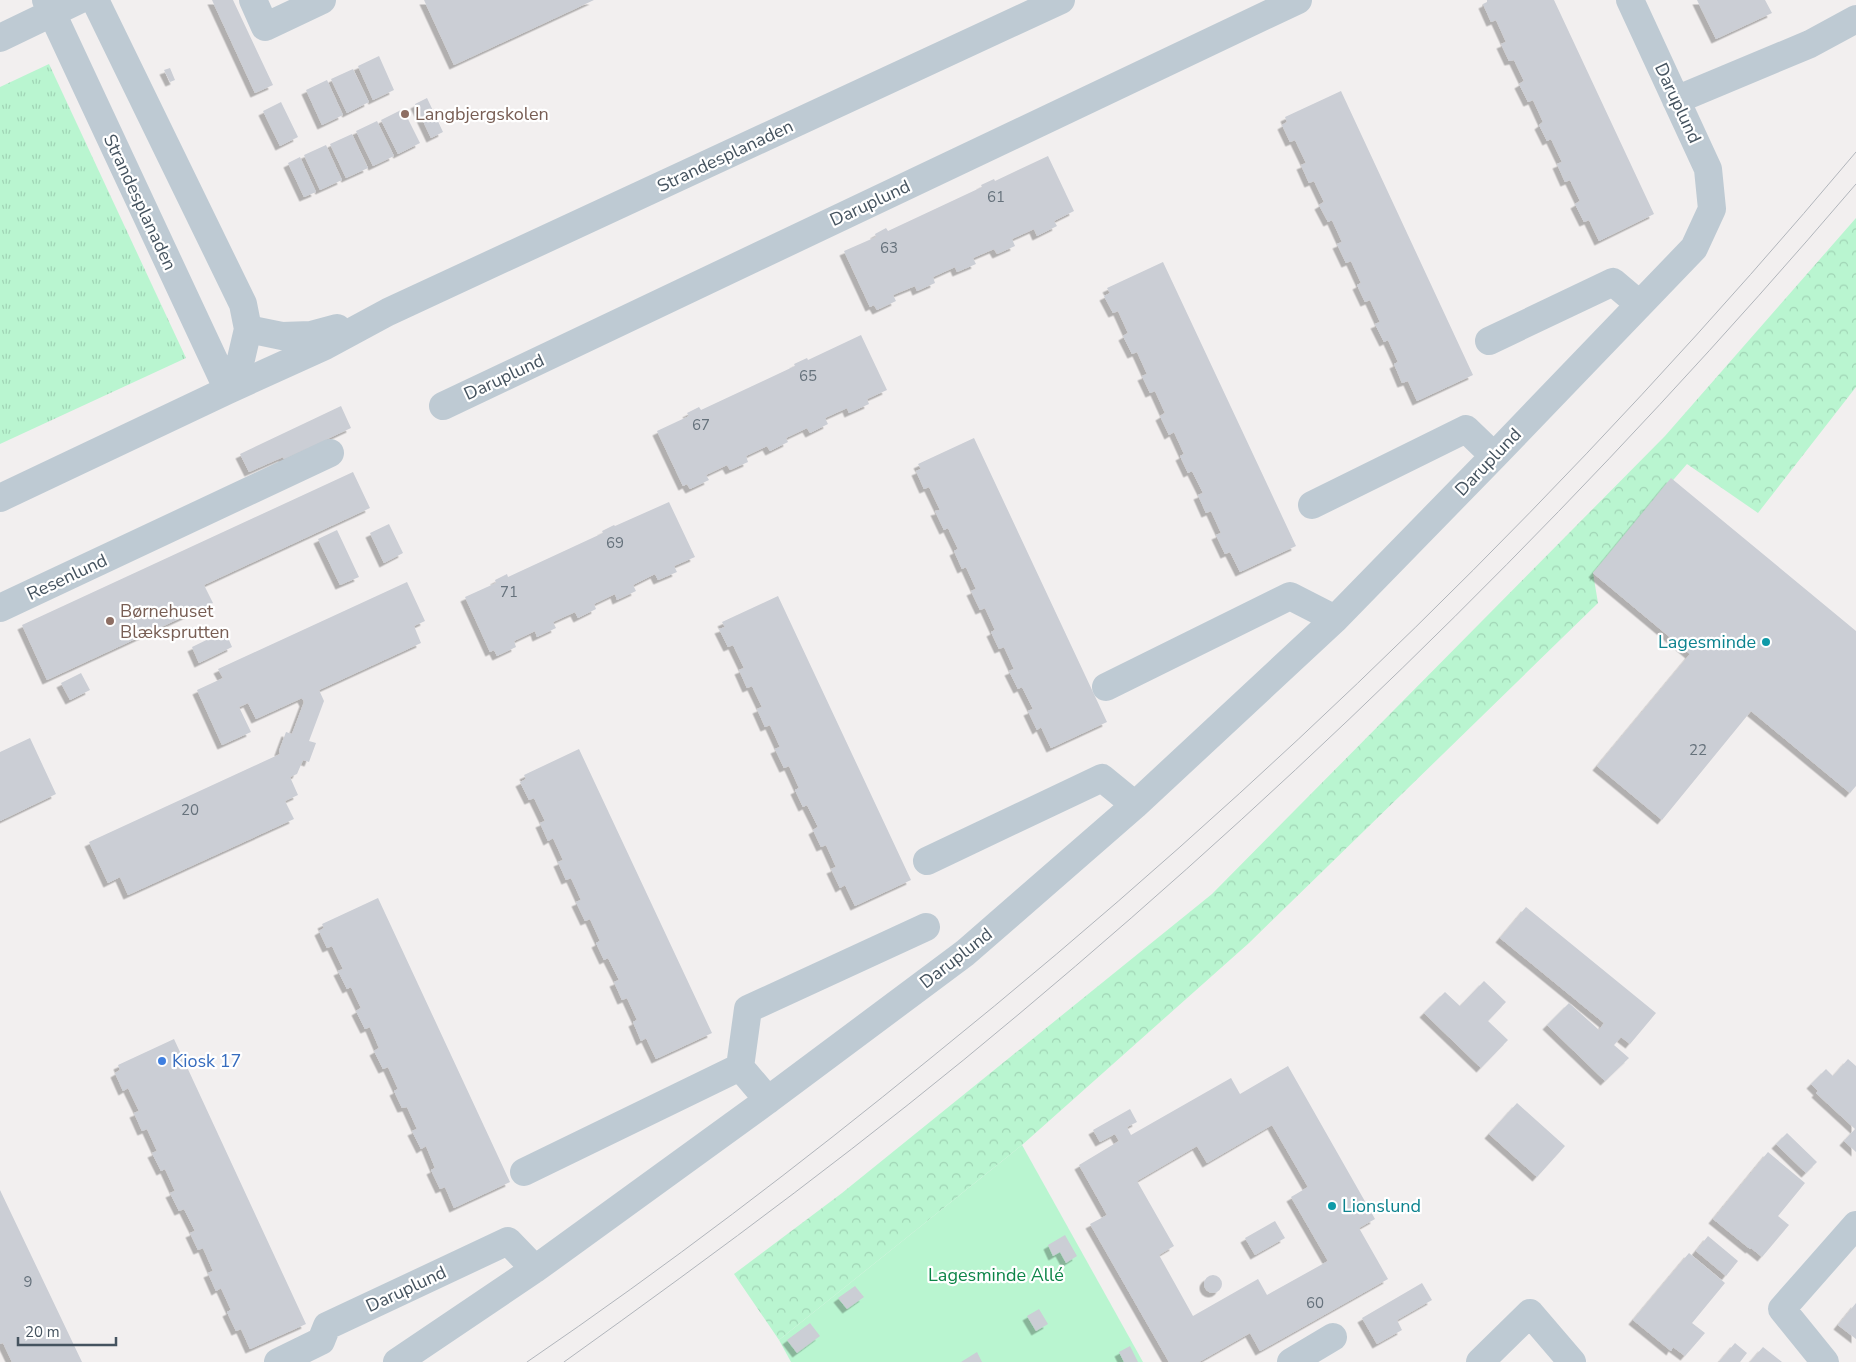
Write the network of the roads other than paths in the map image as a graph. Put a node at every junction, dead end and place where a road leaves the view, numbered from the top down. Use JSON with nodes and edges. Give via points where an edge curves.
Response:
{"nodes":[{"id":1,"x":79,"y":0,"type":"edge"},
{"id":2,"x":95,"y":0,"type":"edge"},
{"id":3,"x":253,"y":0,"type":"edge"},
{"id":4,"x":322,"y":0,"type":"edge"},
{"id":5,"x":1061,"y":0,"type":"edge"},
{"id":6,"x":1298,"y":0,"type":"edge"},
{"id":7,"x":1630,"y":0,"type":"edge"},
{"id":8,"x":49,"y":7,"type":"edge"},
{"id":9,"x":1856,"y":19,"type":"edge"},
{"id":10,"x":0,"y":38,"type":"edge"},
{"id":11,"x":1676,"y":100,"type":"junction"},
{"id":12,"x":1639,"y":304,"type":"junction"},
{"id":13,"x":388,"y":312,"type":"junction"},
{"id":14,"x":248,"y":329,"type":"junction"},
{"id":15,"x":1489,"y":341,"type":"dead end"},
{"id":16,"x":228,"y":390,"type":"junction"},
{"id":17,"x":443,"y":406,"type":"dead end"},
{"id":18,"x":330,"y":453,"type":"dead end"},
{"id":19,"x":1494,"y":456,"type":"junction"},
{"id":20,"x":0,"y":498,"type":"edge"},
{"id":21,"x":1312,"y":505,"type":"dead end"},
{"id":22,"x":0,"y":608,"type":"edge"},
{"id":23,"x":1335,"y":619,"type":"junction"},
{"id":24,"x":1106,"y":686,"type":"dead end"},
{"id":25,"x":1135,"y":805,"type":"junction"},
{"id":26,"x":927,"y":861,"type":"dead end"},
{"id":27,"x":926,"y":927,"type":"dead end"},
{"id":28,"x":740,"y":1067,"type":"junction"},
{"id":29,"x":768,"y":1100,"type":"junction"},
{"id":30,"x":524,"y":1172,"type":"dead end"},
{"id":31,"x":1856,"y":1225,"type":"edge"},
{"id":32,"x":535,"y":1269,"type":"junction"},
{"id":33,"x":1333,"y":1337,"type":"dead end"},
{"id":34,"x":278,"y":1362,"type":"edge"},
{"id":35,"x":397,"y":1362,"type":"edge"},
{"id":36,"x":1291,"y":1362,"type":"edge"},
{"id":37,"x":1480,"y":1362,"type":"edge"},
{"id":38,"x":1572,"y":1362,"type":"edge"},
{"id":39,"x":1825,"y":1362,"type":"edge"}],
"edges":[{"from":1,"to":8,"type":"street"},
{"from":2,"to":14,"type":"street","via":[[243,304]]},
{"from":3,"to":4,"type":"street","via":[[265,27]]},
{"from":5,"to":13,"type":"street","name":"Strandesplanaden"},
{"from":6,"to":17,"type":"street","name":"Daruplund"},
{"from":7,"to":11,"type":"street","name":"Daruplund"},
{"from":8,"to":10,"type":"street"},
{"from":8,"to":16,"type":"street","name":"Strandesplanaden"},
{"from":9,"to":11,"type":"street","via":[[1810,44]]},
{"from":11,"to":12,"type":"street","name":"Daruplund","via":[[1708,168],[1712,209],[1694,248]]},
{"from":12,"to":15,"type":"street","via":[[1614,282]]},
{"from":12,"to":19,"type":"street","name":"Daruplund"},
{"from":13,"to":14,"type":"street","name":"Strandesplanaden","via":[[311,336],[282,336]]},
{"from":13,"to":16,"type":"street","name":"Strandesplanaden","via":[[325,346]]},
{"from":14,"to":16,"type":"street","via":[[241,359]]},
{"from":16,"to":20,"type":"street","name":"Strandesplanaden"},
{"from":18,"to":22,"type":"street","name":"Resenlund"},
{"from":19,"to":21,"type":"street","via":[[1466,429]]},
{"from":19,"to":23,"type":"street","name":"Daruplund"},
{"from":23,"to":24,"type":"street","via":[[1290,596]]},
{"from":23,"to":25,"type":"street","name":"Daruplund"},
{"from":25,"to":26,"type":"street","via":[[1102,778]]},
{"from":25,"to":29,"type":"street","name":"Daruplund","via":[[965,953]]},
{"from":27,"to":28,"type":"street","via":[[748,1009]]},
{"from":28,"to":29,"type":"street"},
{"from":28,"to":30,"type":"street"},
{"from":29,"to":32,"type":"street","name":"Daruplund"},
{"from":31,"to":39,"type":"street","via":[[1782,1309]]},
{"from":32,"to":34,"type":"street","name":"Daruplund","via":[[508,1241],[327,1326],[321,1341]]},
{"from":32,"to":35,"type":"street","name":"Daruplund"},
{"from":33,"to":36,"type":"street"},
{"from":37,"to":38,"type":"street","via":[[1530,1313]]}]}
